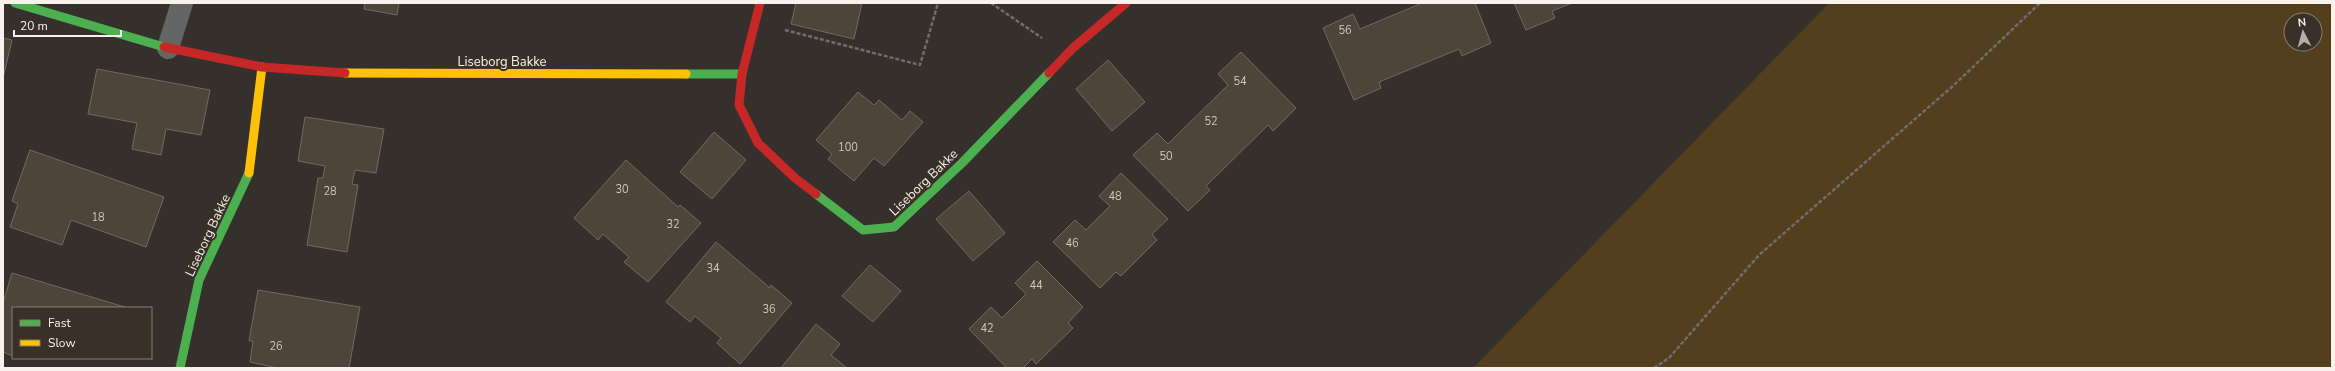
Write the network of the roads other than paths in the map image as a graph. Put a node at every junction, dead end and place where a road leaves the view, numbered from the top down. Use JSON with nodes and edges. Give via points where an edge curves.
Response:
{"nodes":[{"id":1,"x":16,"y":3,"type":"edge"},
{"id":2,"x":182,"y":3,"type":"edge"},
{"id":3,"x":760,"y":3,"type":"edge"},
{"id":4,"x":1126,"y":3,"type":"edge"},
{"id":5,"x":168,"y":48,"type":"junction"},
{"id":6,"x":262,"y":67,"type":"junction"},
{"id":7,"x":742,"y":74,"type":"junction"},
{"id":8,"x":180,"y":368,"type":"edge"}],
"edges":[{"from":1,"to":5,"type":"street","name":"Liseborg Bakke"},
{"from":2,"to":5,"type":"street"},
{"from":3,"to":7,"type":"street","name":"Liseborg Bakke"},
{"from":4,"to":7,"type":"street","name":"Liseborg Bakke","via":[[1073,48],[962,163],[894,227],[863,230],[795,178],[758,143],[739,105]]},
{"from":5,"to":6,"type":"street","name":"Liseborg Bakke"},
{"from":6,"to":7,"type":"street","name":"Liseborg Bakke","via":[[361,74]]},
{"from":6,"to":8,"type":"street","name":"Liseborg Bakke","via":[[250,174],[199,280]]}]}
